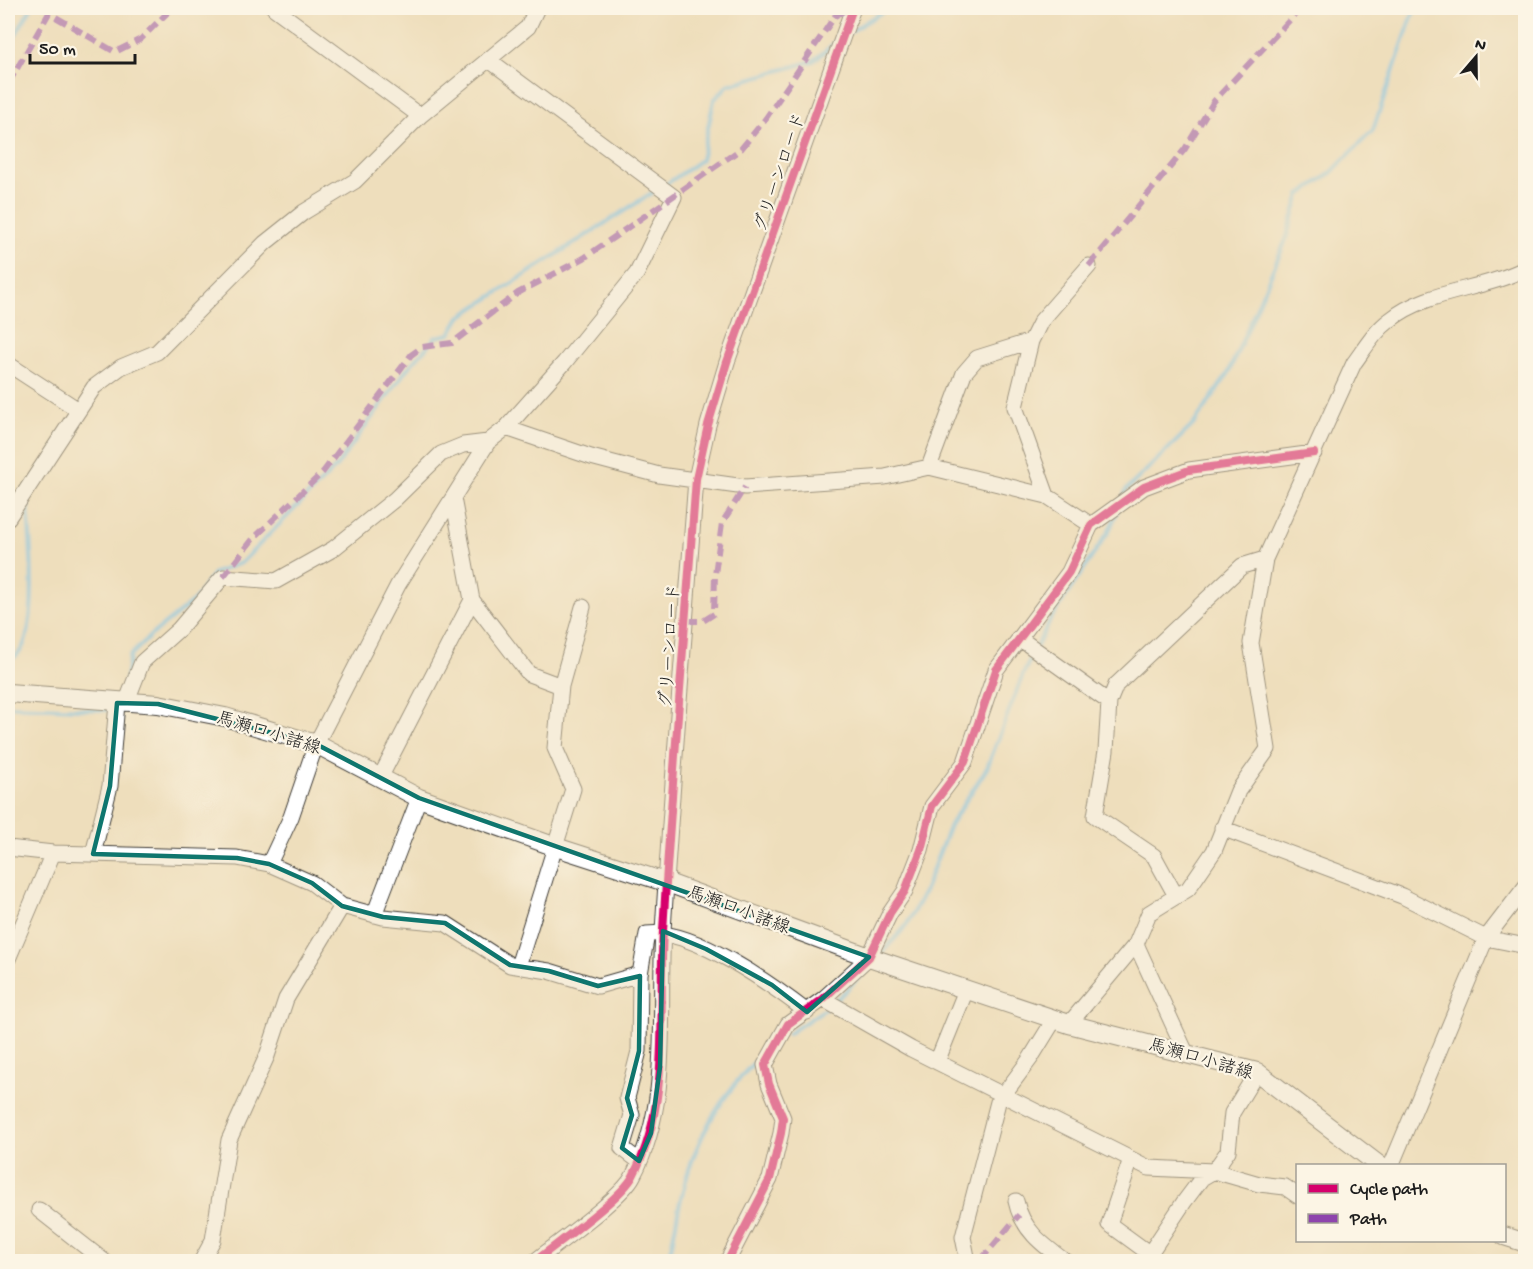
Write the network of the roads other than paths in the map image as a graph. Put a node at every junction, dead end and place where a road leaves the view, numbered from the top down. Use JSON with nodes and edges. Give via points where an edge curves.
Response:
{"nodes":[{"id":1,"x":274,"y":8,"type":"edge"},
{"id":2,"x":537,"y":8,"type":"edge"},
{"id":3,"x":853,"y":8,"type":"edge"},
{"id":4,"x":489,"y":60,"type":"junction"},
{"id":5,"x":420,"y":116,"type":"junction"},
{"id":6,"x":1089,"y":266,"type":"dead end"},
{"id":7,"x":1526,"y":268,"type":"edge"},
{"id":8,"x":1031,"y":341,"type":"junction"},
{"id":9,"x":8,"y":364,"type":"edge"},
{"id":10,"x":77,"y":409,"type":"junction"},
{"id":11,"x":506,"y":428,"type":"junction"},
{"id":12,"x":488,"y":442,"type":"junction"},
{"id":13,"x":1314,"y":453,"type":"junction"},
{"id":14,"x":929,"y":467,"type":"junction"},
{"id":15,"x":696,"y":479,"type":"junction"},
{"id":16,"x":1047,"y":496,"type":"junction"},
{"id":17,"x":453,"y":498,"type":"junction"},
{"id":18,"x":8,"y":518,"type":"edge"},
{"id":19,"x":1091,"y":525,"type":"junction"},
{"id":20,"x":1265,"y":559,"type":"junction"},
{"id":21,"x":472,"y":600,"type":"junction"},
{"id":22,"x":584,"y":607,"type":"dead end"},
{"id":23,"x":1018,"y":638,"type":"junction"},
{"id":24,"x":561,"y":686,"type":"junction"},
{"id":25,"x":8,"y":693,"type":"edge"},
{"id":26,"x":1109,"y":702,"type":"junction"},
{"id":27,"x":122,"y":703,"type":"junction"},
{"id":28,"x":316,"y":744,"type":"junction"},
{"id":29,"x":380,"y":778,"type":"junction"},
{"id":30,"x":419,"y":798,"type":"junction"},
{"id":31,"x":1222,"y":828,"type":"junction"},
{"id":32,"x":556,"y":847,"type":"junction"},
{"id":33,"x":8,"y":848,"type":"edge"},
{"id":34,"x":53,"y":854,"type":"junction"},
{"id":35,"x":93,"y":854,"type":"junction"},
{"id":36,"x":269,"y":864,"type":"junction"},
{"id":37,"x":668,"y":883,"type":"junction"},
{"id":38,"x":1526,"y":886,"type":"edge"},
{"id":39,"x":1176,"y":896,"type":"junction"},
{"id":40,"x":342,"y":906,"type":"junction"},
{"id":41,"x":374,"y":915,"type":"junction"},
{"id":42,"x":663,"y":931,"type":"junction"},
{"id":43,"x":1486,"y":938,"type":"junction"},
{"id":44,"x":1136,"y":944,"type":"junction"},
{"id":45,"x":1526,"y":946,"type":"edge"},
{"id":46,"x":870,"y":957,"type":"junction"},
{"id":47,"x":8,"y":959,"type":"edge"},
{"id":48,"x":518,"y":966,"type":"junction"},
{"id":49,"x":640,"y":974,"type":"junction"},
{"id":50,"x":966,"y":990,"type":"junction"},
{"id":51,"x":823,"y":999,"type":"junction"},
{"id":52,"x":807,"y":1012,"type":"junction"},
{"id":53,"x":1061,"y":1022,"type":"junction"},
{"id":54,"x":1186,"y":1053,"type":"junction"},
{"id":55,"x":937,"y":1062,"type":"junction"},
{"id":56,"x":1257,"y":1072,"type":"junction"},
{"id":57,"x":1002,"y":1095,"type":"junction"},
{"id":58,"x":1131,"y":1159,"type":"junction"},
{"id":59,"x":639,"y":1161,"type":"junction"},
{"id":60,"x":1377,"y":1164,"type":"edge"},
{"id":61,"x":1392,"y":1164,"type":"edge"},
{"id":62,"x":1214,"y":1171,"type":"junction"},
{"id":63,"x":1296,"y":1195,"type":"edge"},
{"id":64,"x":1017,"y":1201,"type":"dead end"},
{"id":65,"x":39,"y":1210,"type":"dead end"},
{"id":66,"x":1506,"y":1237,"type":"edge"},
{"id":67,"x":1526,"y":1244,"type":"edge"},
{"id":68,"x":1147,"y":1258,"type":"edge"},
{"id":69,"x":105,"y":1262,"type":"edge"},
{"id":70,"x":201,"y":1262,"type":"edge"},
{"id":71,"x":534,"y":1262,"type":"edge"},
{"id":72,"x":727,"y":1262,"type":"edge"},
{"id":73,"x":968,"y":1262,"type":"edge"},
{"id":74,"x":1066,"y":1262,"type":"edge"}],
"edges":[{"from":1,"to":5,"type":"street"},
{"from":2,"to":4,"type":"street","via":[[528,27]]},
{"from":3,"to":15,"type":"street","name":"グリーンロード","via":[[727,362]]},
{"from":4,"to":5,"type":"street"},
{"from":4,"to":11,"type":"street","via":[[674,197],[637,273]]},
{"from":5,"to":10,"type":"street","via":[[355,181],[304,212],[266,243],[157,352],[121,367],[94,387]]},
{"from":6,"to":8,"type":"street","via":[[1041,321]]},
{"from":7,"to":13,"type":"street","via":[[1468,290],[1422,301],[1391,319],[1354,363]]},
{"from":8,"to":14,"type":"street","via":[[977,358],[964,373]]},
{"from":8,"to":16,"type":"street","via":[[1016,407]]},
{"from":9,"to":10,"type":"street"},
{"from":10,"to":18,"type":"street"},
{"from":11,"to":12,"type":"street"},
{"from":11,"to":15,"type":"street","via":[[591,457],[659,475]]},
{"from":12,"to":17,"type":"street"},
{"from":12,"to":27,"type":"street","via":[[463,445],[441,454],[395,499],[333,549],[276,581],[223,577],[178,629],[142,662]]},
{"from":13,"to":19,"type":"street","via":[[1189,470],[1144,488]]},
{"from":13,"to":20,"type":"street"},
{"from":14,"to":15,"type":"street","via":[[885,477],[745,487]]},
{"from":14,"to":16,"type":"street"},
{"from":15,"to":37,"type":"street","name":"グリーンロード"},
{"from":16,"to":19,"type":"street"},
{"from":17,"to":21,"type":"street"},
{"from":17,"to":28,"type":"street","via":[[398,585]]},
{"from":19,"to":23,"type":"street","via":[[1069,572]]},
{"from":20,"to":26,"type":"street","via":[[1242,566],[1116,685]]},
{"from":20,"to":31,"type":"street","via":[[1251,643],[1268,749],[1238,791]]},
{"from":21,"to":24,"type":"street","via":[[529,674]]},
{"from":21,"to":29,"type":"street"},
{"from":22,"to":24,"type":"street"},
{"from":23,"to":26,"type":"street"},
{"from":23,"to":46,"type":"street","via":[[996,670],[965,762],[932,806],[905,891]]},
{"from":24,"to":32,"type":"street","via":[[555,748],[573,789]]},
{"from":25,"to":27,"type":"main road","name":"馬瀬口小諸線"},
{"from":26,"to":39,"type":"street","via":[[1095,816],[1154,856]]},
{"from":27,"to":28,"type":"main road","name":"馬瀬口小諸線","via":[[158,704],[225,717]]},
{"from":27,"to":35,"type":"street","via":[[110,786]]},
{"from":28,"to":29,"type":"main road","name":"馬瀬口小諸線"},
{"from":28,"to":36,"type":"street","via":[[291,817]]},
{"from":29,"to":30,"type":"main road","name":"馬瀬口小諸線"},
{"from":30,"to":32,"type":"main road","name":"馬瀬口小諸線"},
{"from":30,"to":41,"type":"street"},
{"from":31,"to":39,"type":"street","via":[[1214,851],[1188,889]]},
{"from":31,"to":43,"type":"street","via":[[1402,896]]},
{"from":32,"to":37,"type":"main road","name":"馬瀬口小諸線"},
{"from":32,"to":48,"type":"street"},
{"from":33,"to":34,"type":"street"},
{"from":34,"to":35,"type":"street"},
{"from":34,"to":47,"type":"street"},
{"from":35,"to":36,"type":"street","via":[[237,858]]},
{"from":36,"to":40,"type":"street","via":[[312,883]]},
{"from":37,"to":42,"type":"street","name":"グリーンロード"},
{"from":37,"to":46,"type":"main road","name":"馬瀬口小諸線"},
{"from":38,"to":43,"type":"street"},
{"from":39,"to":44,"type":"street","via":[[1149,913]]},
{"from":40,"to":41,"type":"street"},
{"from":40,"to":70,"type":"street","via":[[286,999],[267,1056],[229,1140],[213,1240]]},
{"from":41,"to":48,"type":"street","via":[[445,923],[510,965]]},
{"from":42,"to":49,"type":"street","via":[[647,934]]},
{"from":42,"to":52,"type":"street","via":[[772,985]]},
{"from":42,"to":59,"type":"street","name":"グリーンロード","via":[[660,1067],[651,1133]]},
{"from":43,"to":45,"type":"street"},
{"from":43,"to":61,"type":"street"},
{"from":44,"to":53,"type":"street"},
{"from":44,"to":54,"type":"street"},
{"from":46,"to":50,"type":"main road","name":"馬瀬口小諸線"},
{"from":46,"to":51,"type":"street"},
{"from":48,"to":49,"type":"street","via":[[598,986]]},
{"from":49,"to":59,"type":"street","via":[[639,1051],[627,1098],[632,1115],[622,1148]]},
{"from":50,"to":53,"type":"main road","name":"馬瀬口小諸線"},
{"from":50,"to":55,"type":"street"},
{"from":51,"to":52,"type":"street"},
{"from":51,"to":55,"type":"street"},
{"from":52,"to":72,"type":"street","via":[[788,1024],[765,1065],[783,1118],[781,1133],[770,1179]]},
{"from":53,"to":54,"type":"main road","name":"馬瀬口小諸線"},
{"from":53,"to":57,"type":"street"},
{"from":54,"to":56,"type":"main road","name":"馬瀬口小諸線"},
{"from":55,"to":57,"type":"street"},
{"from":56,"to":60,"type":"main road","name":"馬瀬口小諸線"},
{"from":56,"to":62,"type":"street","via":[[1232,1113],[1228,1151]]},
{"from":57,"to":58,"type":"street"},
{"from":57,"to":73,"type":"street","via":[[963,1237]]},
{"from":58,"to":62,"type":"street","via":[[1149,1168]]},
{"from":58,"to":68,"type":"street","via":[[1109,1224]]},
{"from":59,"to":71,"type":"street","name":"グリーンロード","via":[[632,1178],[599,1210]]},
{"from":62,"to":63,"type":"street","via":[[1285,1187]]},
{"from":62,"to":68,"type":"street","via":[[1202,1178]]},
{"from":64,"to":74,"type":"street","via":[[1019,1215],[1037,1240]]},
{"from":65,"to":69,"type":"street"},
{"from":66,"to":67,"type":"main road"}]}
